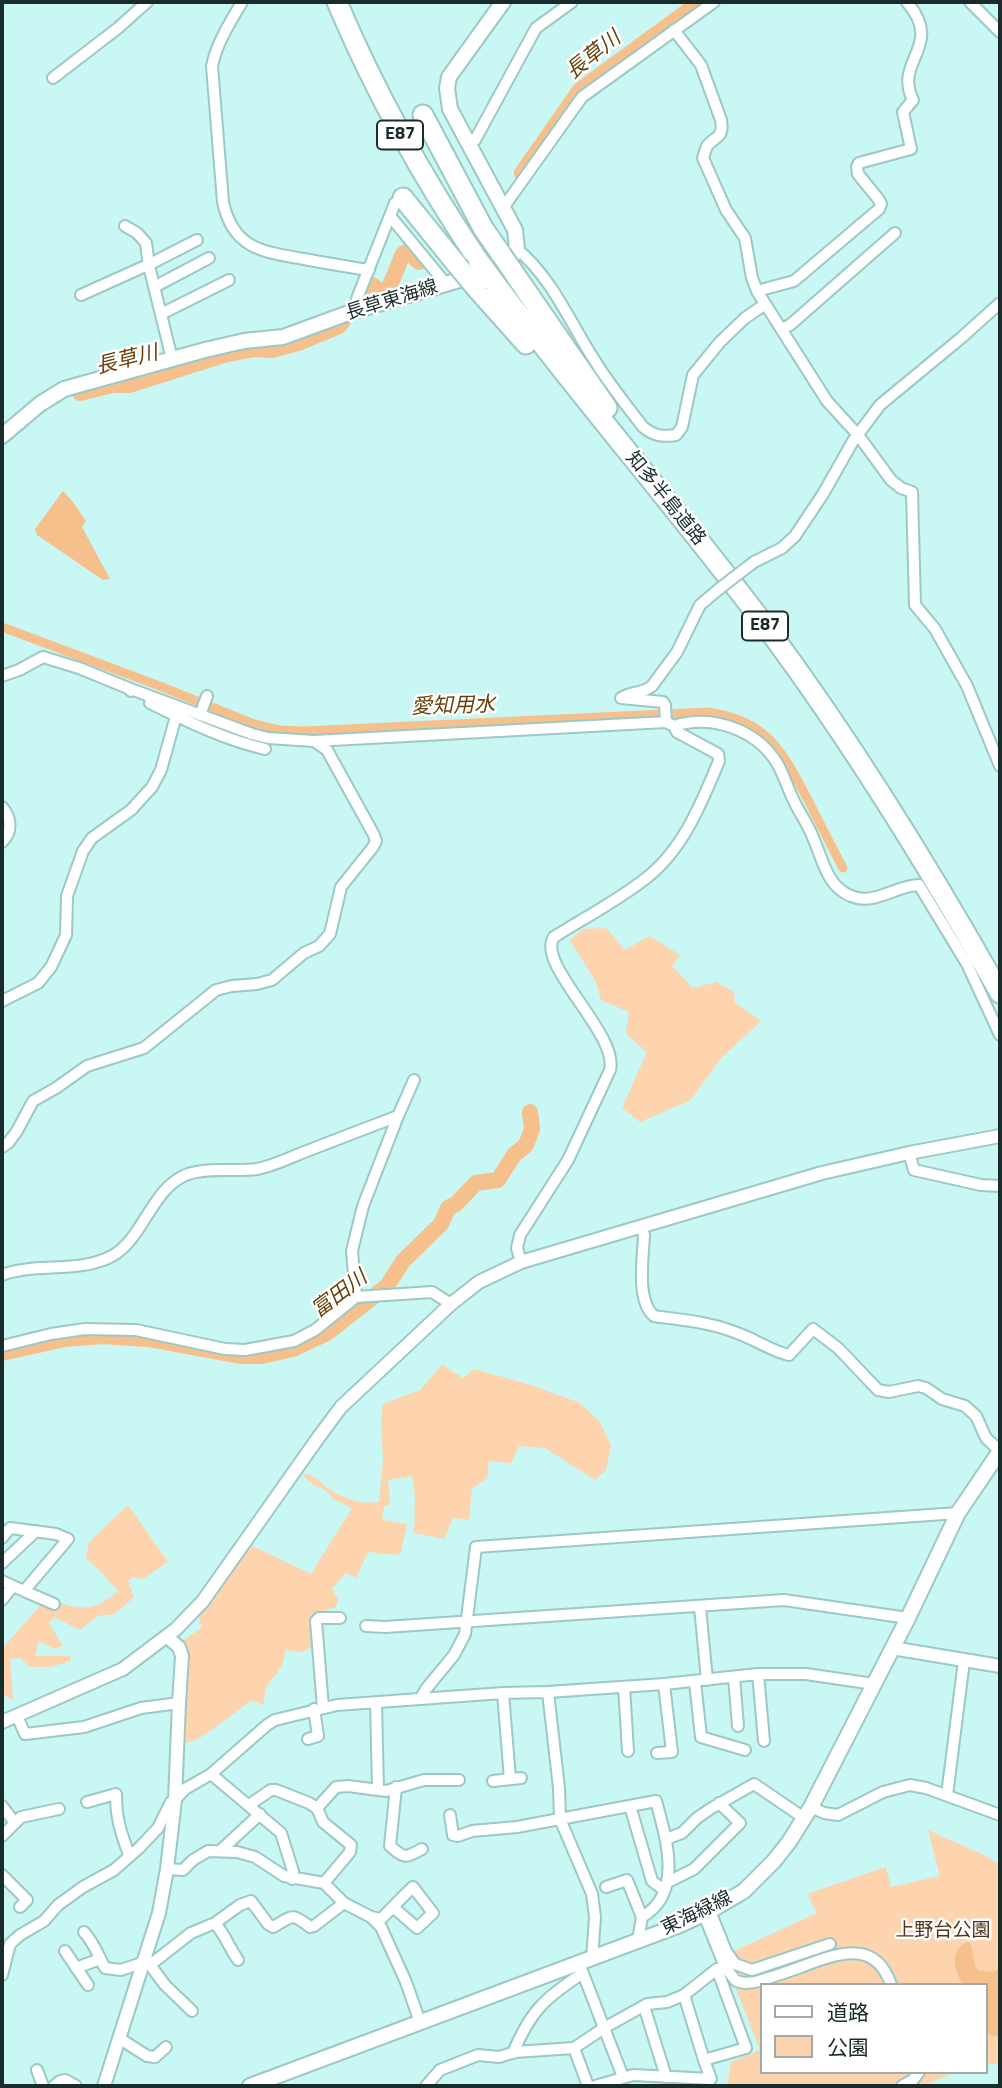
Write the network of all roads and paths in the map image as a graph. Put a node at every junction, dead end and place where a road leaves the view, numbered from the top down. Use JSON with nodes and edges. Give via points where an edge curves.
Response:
{"nodes":[{"id":1,"x":146,"y":2,"type":"edge"},
{"id":2,"x":242,"y":2,"type":"edge"},
{"id":3,"x":337,"y":2,"type":"edge"},
{"id":4,"x":351,"y":2,"type":"edge"},
{"id":5,"x":503,"y":2,"type":"edge"},
{"id":6,"x":572,"y":2,"type":"edge"},
{"id":7,"x":714,"y":2,"type":"edge"},
{"id":8,"x":907,"y":2,"type":"edge"},
{"id":9,"x":970,"y":2,"type":"edge"},
{"id":10,"x":674,"y":30,"type":"junction"},
{"id":11,"x":1000,"y":32,"type":"edge"},
{"id":12,"x":53,"y":78,"type":"dead end"},
{"id":13,"x":423,"y":115,"type":"dead end"},
{"id":14,"x":469,"y":144,"type":"junction"},
{"id":15,"x":399,"y":200,"type":"joint"},
{"id":16,"x":503,"y":208,"type":"junction"},
{"id":17,"x":390,"y":216,"type":"junction"},
{"id":18,"x":125,"y":226,"type":"dead end"},
{"id":19,"x":895,"y":233,"type":"dead end"},
{"id":20,"x":197,"y":240,"type":"dead end"},
{"id":21,"x":497,"y":255,"type":"junction"},
{"id":22,"x":209,"y":258,"type":"dead end"},
{"id":23,"x":149,"y":264,"type":"junction"},
{"id":24,"x":369,"y":270,"type":"junction"},
{"id":25,"x":229,"y":280,"type":"dead end"},
{"id":26,"x":498,"y":282,"type":"junction"},
{"id":27,"x":446,"y":284,"type":"junction"},
{"id":28,"x":154,"y":287,"type":"junction"},
{"id":29,"x":757,"y":291,"type":"junction"},
{"id":30,"x":81,"y":295,"type":"dead end"},
{"id":31,"x":1000,"y":303,"type":"edge"},
{"id":32,"x":764,"y":306,"type":"junction"},
{"id":33,"x":354,"y":312,"type":"junction"},
{"id":34,"x":161,"y":314,"type":"junction"},
{"id":35,"x":781,"y":329,"type":"junction"},
{"id":36,"x":172,"y":359,"type":"junction"},
{"id":37,"x":607,"y":417,"type":"junction"},
{"id":38,"x":858,"y":435,"type":"junction"},
{"id":39,"x":2,"y":436,"type":"edge"},
{"id":40,"x":2,"y":676,"type":"edge"},
{"id":41,"x":128,"y":688,"type":"junction"},
{"id":42,"x":207,"y":696,"type":"dead end"},
{"id":43,"x":200,"y":715,"type":"junction"},
{"id":44,"x":176,"y":716,"type":"junction"},
{"id":45,"x":670,"y":724,"type":"junction"},
{"id":46,"x":314,"y":741,"type":"junction"},
{"id":47,"x":265,"y":748,"type":"dead end"},
{"id":48,"x":1000,"y":766,"type":"edge"},
{"id":49,"x":2,"y":807,"type":"edge"},
{"id":50,"x":2,"y":842,"type":"edge"},
{"id":51,"x":1000,"y":967,"type":"edge"},
{"id":52,"x":1000,"y":993,"type":"edge"},
{"id":53,"x":2,"y":1001,"type":"edge"},
{"id":54,"x":1000,"y":1035,"type":"edge"},
{"id":55,"x":414,"y":1080,"type":"dead end"},
{"id":56,"x":397,"y":1116,"type":"junction"},
{"id":57,"x":1000,"y":1136,"type":"edge"},
{"id":58,"x":2,"y":1147,"type":"edge"},
{"id":59,"x":909,"y":1153,"type":"junction"},
{"id":60,"x":1000,"y":1186,"type":"edge"},
{"id":61,"x":642,"y":1227,"type":"junction"},
{"id":62,"x":522,"y":1262,"type":"junction"},
{"id":63,"x":2,"y":1275,"type":"edge"},
{"id":64,"x":356,"y":1297,"type":"junction"},
{"id":65,"x":451,"y":1304,"type":"junction"},
{"id":66,"x":2,"y":1346,"type":"edge"},
{"id":67,"x":1000,"y":1451,"type":"edge"},
{"id":68,"x":958,"y":1513,"type":"junction"},
{"id":69,"x":36,"y":1531,"type":"junction"},
{"id":70,"x":2,"y":1538,"type":"edge"},
{"id":71,"x":2,"y":1563,"type":"edge"},
{"id":72,"x":2,"y":1581,"type":"edge"},
{"id":73,"x":13,"y":1586,"type":"junction"},
{"id":74,"x":24,"y":1591,"type":"junction"},
{"id":75,"x":2,"y":1600,"type":"edge"},
{"id":76,"x":54,"y":1604,"type":"dead end"},
{"id":77,"x":700,"y":1607,"type":"junction"},
{"id":78,"x":340,"y":1618,"type":"dead end"},
{"id":79,"x":908,"y":1618,"type":"junction"},
{"id":80,"x":466,"y":1621,"type":"junction"},
{"id":81,"x":366,"y":1626,"type":"dead end"},
{"id":82,"x":167,"y":1637,"type":"junction"},
{"id":83,"x":892,"y":1648,"type":"junction"},
{"id":84,"x":964,"y":1661,"type":"junction"},
{"id":85,"x":1000,"y":1666,"type":"edge"},
{"id":86,"x":758,"y":1674,"type":"junction"},
{"id":87,"x":734,"y":1677,"type":"junction"},
{"id":88,"x":701,"y":1681,"type":"junction"},
{"id":89,"x":664,"y":1684,"type":"junction"},
{"id":90,"x":874,"y":1684,"type":"junction"},
{"id":91,"x":624,"y":1687,"type":"junction"},
{"id":92,"x":548,"y":1692,"type":"junction"},
{"id":93,"x":503,"y":1693,"type":"junction"},
{"id":94,"x":421,"y":1699,"type":"junction"},
{"id":95,"x":376,"y":1702,"type":"junction"},
{"id":96,"x":179,"y":1703,"type":"junction"},
{"id":97,"x":318,"y":1709,"type":"junction"},
{"id":98,"x":17,"y":1716,"type":"junction"},
{"id":99,"x":2,"y":1722,"type":"edge"},
{"id":100,"x":738,"y":1726,"type":"dead end"},
{"id":101,"x":308,"y":1739,"type":"dead end"},
{"id":102,"x":764,"y":1741,"type":"dead end"},
{"id":103,"x":745,"y":1750,"type":"dead end"},
{"id":104,"x":628,"y":1751,"type":"dead end"},
{"id":105,"x":657,"y":1753,"type":"dead end"},
{"id":106,"x":211,"y":1774,"type":"junction"},
{"id":107,"x":459,"y":1780,"type":"dead end"},
{"id":108,"x":493,"y":1782,"type":"dead end"},
{"id":109,"x":396,"y":1787,"type":"junction"},
{"id":110,"x":378,"y":1790,"type":"junction"},
{"id":111,"x":947,"y":1795,"type":"junction"},
{"id":112,"x":176,"y":1800,"type":"junction"},
{"id":113,"x":87,"y":1802,"type":"dead end"},
{"id":114,"x":719,"y":1803,"type":"junction"},
{"id":115,"x":248,"y":1805,"type":"junction"},
{"id":116,"x":2,"y":1806,"type":"edge"},
{"id":117,"x":630,"y":1806,"type":"junction"},
{"id":118,"x":317,"y":1808,"type":"junction"},
{"id":119,"x":60,"y":1809,"type":"dead end"},
{"id":120,"x":807,"y":1813,"type":"junction"},
{"id":121,"x":260,"y":1814,"type":"junction"},
{"id":122,"x":450,"y":1815,"type":"dead end"},
{"id":123,"x":1000,"y":1815,"type":"edge"},
{"id":124,"x":560,"y":1819,"type":"junction"},
{"id":125,"x":15,"y":1823,"type":"junction"},
{"id":126,"x":2,"y":1836,"type":"edge"},
{"id":127,"x":667,"y":1839,"type":"junction"},
{"id":128,"x":422,"y":1849,"type":"dead end"},
{"id":129,"x":220,"y":1851,"type":"junction"},
{"id":130,"x":129,"y":1855,"type":"junction"},
{"id":131,"x":167,"y":1869,"type":"junction"},
{"id":132,"x":2,"y":1875,"type":"edge"},
{"id":133,"x":292,"y":1879,"type":"junction"},
{"id":134,"x":324,"y":1883,"type":"junction"},
{"id":135,"x":666,"y":1886,"type":"junction"},
{"id":136,"x":606,"y":1887,"type":"dead end"},
{"id":137,"x":344,"y":1903,"type":"junction"},
{"id":138,"x":20,"y":1907,"type":"dead end"},
{"id":139,"x":393,"y":1907,"type":"dead end"},
{"id":140,"x":707,"y":1913,"type":"junction"},
{"id":141,"x":371,"y":1917,"type":"junction"},
{"id":142,"x":642,"y":1917,"type":"junction"},
{"id":143,"x":215,"y":1923,"type":"junction"},
{"id":144,"x":84,"y":1932,"type":"dead end"},
{"id":145,"x":638,"y":1940,"type":"junction"},
{"id":146,"x":6,"y":1942,"type":"edge"},
{"id":147,"x":830,"y":1944,"type":"dead end"},
{"id":148,"x":65,"y":1951,"type":"dead end"},
{"id":149,"x":100,"y":1959,"type":"junction"},
{"id":150,"x":238,"y":1960,"type":"dead end"},
{"id":151,"x":147,"y":1963,"type":"junction"},
{"id":152,"x":585,"y":1964,"type":"junction"},
{"id":153,"x":76,"y":1968,"type":"junction"},
{"id":154,"x":2,"y":1975,"type":"edge"},
{"id":155,"x":890,"y":1983,"type":"edge"},
{"id":156,"x":88,"y":1985,"type":"dead end"},
{"id":157,"x":684,"y":1996,"type":"junction"},
{"id":158,"x":644,"y":2006,"type":"junction"},
{"id":159,"x":192,"y":2011,"type":"dead end"},
{"id":160,"x":420,"y":2022,"type":"junction"},
{"id":161,"x":604,"y":2028,"type":"junction"},
{"id":162,"x":119,"y":2038,"type":"junction"},
{"id":163,"x":166,"y":2047,"type":"dead end"},
{"id":164,"x":574,"y":2048,"type":"junction"},
{"id":165,"x":513,"y":2053,"type":"junction"},
{"id":166,"x":704,"y":2060,"type":"junction"},
{"id":167,"x":37,"y":2070,"type":"dead end"},
{"id":168,"x":918,"y":2074,"type":"edge"},
{"id":169,"x":623,"y":2077,"type":"junction"},
{"id":170,"x":666,"y":2077,"type":"junction"},
{"id":171,"x":642,"y":2081,"type":"edge"},
{"id":172,"x":49,"y":2086,"type":"edge"},
{"id":173,"x":76,"y":2086,"type":"edge"},
{"id":174,"x":104,"y":2086,"type":"edge"},
{"id":175,"x":250,"y":2086,"type":"edge"},
{"id":176,"x":426,"y":2086,"type":"edge"},
{"id":177,"x":588,"y":2086,"type":"edge"},
{"id":178,"x":595,"y":2086,"type":"edge"},
{"id":179,"x":902,"y":2086,"type":"edge"}],
"edges":[{"from":1,"to":12,"type":"street"},
{"from":2,"to":24,"type":"street","via":[[212,66],[226,217],[244,242],[267,253]]},
{"from":3,"to":21,"type":"highway","name":"知多半島道路","number":"E87","via":[[403,141],[438,199]]},
{"from":4,"to":21,"type":"highway","name":"知多半島道路","number":"E87","via":[[419,145],[447,192]]},
{"from":5,"to":14,"type":"main road","via":[[449,77],[448,102]]},
{"from":6,"to":14,"type":"street","via":[[536,28]]},
{"from":7,"to":10,"type":"street"},
{"from":8,"to":29,"type":"street","via":[[916,12],[922,36],[908,73],[914,100],[903,112],[911,149],[859,163],[858,174],[879,200],[879,209],[794,281]]},
{"from":9,"to":11,"type":"street"},
{"from":10,"to":16,"type":"street","via":[[582,97]]},
{"from":10,"to":29,"type":"street","via":[[701,65],[721,120],[720,137],[706,147],[703,158],[726,210],[746,238]]},
{"from":13,"to":21,"type":"highway"},
{"from":14,"to":16,"type":"main road"},
{"from":15,"to":17,"type":"street"},
{"from":15,"to":26,"type":"highway","bridge":true,"via":[[458,265]]},
{"from":16,"to":21,"type":"main road","via":[[515,230]]},
{"from":17,"to":24,"type":"street"},
{"from":17,"to":27,"type":"street"},
{"from":18,"to":23,"type":"street","via":[[146,243]]},
{"from":19,"to":35,"type":"street"},
{"from":20,"to":23,"type":"street"},
{"from":21,"to":26,"type":"highway","name":"知多半島道路","number":"E87","bridge":true},
{"from":21,"to":27,"type":"main road","name":"長草東海線","via":[[510,260]]},
{"from":21,"to":32,"type":"street","via":[[530,260],[596,364],[652,434],[676,435],[682,427],[693,375],[745,317]]},
{"from":22,"to":28,"type":"street"},
{"from":23,"to":28,"type":"street"},
{"from":23,"to":30,"type":"street"},
{"from":24,"to":33,"type":"street"},
{"from":25,"to":34,"type":"street"},
{"from":26,"to":37,"type":"highway","name":"知多半島道路","number":"E87"},
{"from":27,"to":33,"type":"main road","name":"長草東海線"},
{"from":28,"to":34,"type":"street"},
{"from":29,"to":32,"type":"street"},
{"from":31,"to":38,"type":"street","via":[[880,405]]},
{"from":32,"to":35,"type":"street"},
{"from":33,"to":36,"type":"main road","name":"長草東海線","via":[[283,337],[244,341]]},
{"from":34,"to":36,"type":"street"},
{"from":35,"to":38,"type":"street","via":[[827,401]]},
{"from":36,"to":39,"type":"main road","name":"長草東海線","via":[[64,389]]},
{"from":37,"to":51,"type":"highway","name":"知多半島道路","number":"E87","via":[[747,580],[811,667],[918,827]]},
{"from":37,"to":52,"type":"highway","name":"知多半島道路","number":"E87","via":[[801,674],[907,834]]},
{"from":38,"to":45,"type":"street","bridge":true,"via":[[795,536],[700,605],[677,652],[652,686],[621,698],[663,702]]},
{"from":38,"to":48,"type":"street","via":[[891,480],[912,492],[915,604],[935,629],[967,686]]},
{"from":40,"to":41,"type":"street","via":[[43,657]]},
{"from":41,"to":43,"type":"street"},
{"from":41,"to":44,"type":"street"},
{"from":42,"to":43,"type":"street"},
{"from":43,"to":46,"type":"street","via":[[268,738]]},
{"from":44,"to":47,"type":"street"},
{"from":44,"to":53,"type":"street","via":[[152,787],[83,851],[67,897],[66,935],[51,967],[38,983]]},
{"from":45,"to":46,"type":"street"},
{"from":45,"to":54,"type":"street","via":[[724,725],[766,749],[789,786],[825,871],[852,897],[876,897],[919,885],[967,964]]},
{"from":45,"to":62,"type":"street","via":[[718,754],[701,806],[668,856],[646,878],[551,941],[563,976],[602,1036],[612,1062],[568,1160],[520,1235],[517,1248]]},
{"from":46,"to":58,"type":"street","via":[[327,750],[376,841],[341,887],[330,934],[272,980],[215,990],[144,1048],[87,1066],[39,1097]]},
{"from":49,"to":50,"type":"street","via":[[10,824]]},
{"from":55,"to":56,"type":"street"},
{"from":56,"to":63,"type":"street","via":[[259,1168],[188,1174],[164,1192],[124,1247],[111,1256],[63,1268]]},
{"from":56,"to":64,"type":"street","via":[[363,1206],[352,1251]]},
{"from":57,"to":59,"type":"street"},
{"from":59,"to":60,"type":"street","via":[[914,1170]]},
{"from":59,"to":61,"type":"street","via":[[822,1173]]},
{"from":61,"to":62,"type":"street"},
{"from":61,"to":67,"type":"street","via":[[643,1297],[654,1316],[703,1322],[789,1355],[813,1329],[878,1390],[918,1386],[964,1406]]},
{"from":62,"to":65,"type":"street","via":[[479,1282]]},
{"from":64,"to":65,"type":"street","via":[[432,1292]]},
{"from":64,"to":66,"type":"street","via":[[316,1330],[294,1341],[245,1350],[110,1329],[51,1334]]},
{"from":65,"to":82,"type":"street","via":[[341,1407],[202,1601]]},
{"from":67,"to":68,"type":"main road","name":"東海緑線"},
{"from":68,"to":79,"type":"main road","name":"東海緑線"},
{"from":68,"to":80,"type":"street","via":[[476,1547]]},
{"from":69,"to":70,"type":"street","via":[[10,1528]]},
{"from":69,"to":71,"type":"street"},
{"from":69,"to":74,"type":"street","via":[[68,1539]]},
{"from":72,"to":73,"type":"street"},
{"from":73,"to":74,"type":"street"},
{"from":73,"to":75,"type":"street"},
{"from":74,"to":76,"type":"street"},
{"from":77,"to":79,"type":"street","via":[[785,1600]]},
{"from":77,"to":80,"type":"street"},
{"from":77,"to":88,"type":"street"},
{"from":78,"to":97,"type":"street","via":[[316,1621]]},
{"from":79,"to":83,"type":"main road","name":"東海緑線"},
{"from":80,"to":81,"type":"street"},
{"from":80,"to":94,"type":"street","via":[[461,1645]]},
{"from":82,"to":96,"type":"street","via":[[183,1656]]},
{"from":82,"to":98,"type":"street","via":[[123,1670]]},
{"from":83,"to":84,"type":"street"},
{"from":83,"to":90,"type":"main road","name":"東海緑線"},
{"from":84,"to":85,"type":"street"},
{"from":84,"to":111,"type":"street"},
{"from":86,"to":87,"type":"street"},
{"from":86,"to":90,"type":"street","via":[[798,1673]]},
{"from":86,"to":102,"type":"street"},
{"from":87,"to":88,"type":"street"},
{"from":87,"to":100,"type":"street"},
{"from":88,"to":89,"type":"street"},
{"from":88,"to":103,"type":"street","via":[[701,1737]]},
{"from":89,"to":91,"type":"street"},
{"from":89,"to":105,"type":"street","via":[[672,1752]]},
{"from":90,"to":120,"type":"main road","name":"東海緑線"},
{"from":91,"to":92,"type":"street"},
{"from":91,"to":104,"type":"street"},
{"from":92,"to":93,"type":"street"},
{"from":92,"to":124,"type":"street"},
{"from":93,"to":94,"type":"street"},
{"from":93,"to":108,"type":"street","via":[[515,1779]]},
{"from":94,"to":95,"type":"street"},
{"from":95,"to":97,"type":"street"},
{"from":95,"to":110,"type":"street"},
{"from":96,"to":98,"type":"street","via":[[141,1708],[84,1727],[26,1734]]},
{"from":96,"to":112,"type":"street"},
{"from":97,"to":101,"type":"street","via":[[318,1736]]},
{"from":97,"to":106,"type":"street","via":[[275,1720]]},
{"from":98,"to":99,"type":"street"},
{"from":106,"to":112,"type":"street"},
{"from":106,"to":115,"type":"street"},
{"from":107,"to":109,"type":"street","via":[[424,1780]]},
{"from":109,"to":110,"type":"street"},
{"from":109,"to":128,"type":"street","via":[[390,1846],[407,1857]]},
{"from":110,"to":118,"type":"street","via":[[336,1787]]},
{"from":111,"to":120,"type":"street","via":[[910,1785],[883,1792],[838,1815]]},
{"from":111,"to":123,"type":"street"},
{"from":112,"to":130,"type":"street","via":[[170,1802],[158,1828]]},
{"from":112,"to":131,"type":"street"},
{"from":113,"to":130,"type":"street","via":[[116,1788],[116,1814]]},
{"from":114,"to":120,"type":"street","via":[[754,1784]]},
{"from":114,"to":127,"type":"street","via":[[682,1833]]},
{"from":114,"to":135,"type":"street","via":[[740,1823],[694,1869]]},
{"from":115,"to":118,"type":"street","via":[[276,1790]]},
{"from":115,"to":121,"type":"street"},
{"from":116,"to":125,"type":"street"},
{"from":117,"to":124,"type":"street"},
{"from":117,"to":127,"type":"street","via":[[656,1801]]},
{"from":117,"to":135,"type":"street","via":[[652,1881]]},
{"from":118,"to":134,"type":"street","via":[[323,1822],[351,1845]]},
{"from":119,"to":125,"type":"street","via":[[21,1817]]},
{"from":120,"to":140,"type":"main road","name":"東海緑線","via":[[763,1872],[744,1891]]},
{"from":121,"to":129,"type":"street"},
{"from":121,"to":133,"type":"street","via":[[281,1833]]},
{"from":122,"to":124,"type":"street","via":[[453,1835],[458,1836]]},
{"from":124,"to":152,"type":"street","via":[[592,1894],[595,1917]]},
{"from":125,"to":126,"type":"street"},
{"from":127,"to":135,"type":"street"},
{"from":129,"to":131,"type":"street","via":[[201,1853],[183,1870]]},
{"from":129,"to":133,"type":"street","via":[[255,1857]]},
{"from":130,"to":146,"type":"street","via":[[114,1870],[58,1905],[44,1921]]},
{"from":131,"to":151,"type":"street"},
{"from":132,"to":138,"type":"street","via":[[27,1900]]},
{"from":133,"to":134,"type":"street"},
{"from":134,"to":137,"type":"street"},
{"from":135,"to":142,"type":"street"},
{"from":136,"to":142,"type":"street","via":[[627,1880]]},
{"from":137,"to":141,"type":"street"},
{"from":137,"to":143,"type":"street","via":[[310,1927],[293,1916],[273,1927],[251,1901]]},
{"from":139,"to":141,"type":"street","via":[[381,1919]]},
{"from":140,"to":145,"type":"main road","name":"東海緑線"},
{"from":140,"to":147,"type":"street","via":[[735,1964],[752,1970]]},
{"from":140,"to":155,"type":"street","via":[[725,1967],[736,1981],[755,1982],[849,1951],[875,1959]]},
{"from":141,"to":160,"type":"street","via":[[381,1927]]},
{"from":142,"to":145,"type":"street"},
{"from":143,"to":150,"type":"street"},
{"from":143,"to":151,"type":"street","via":[[191,1933]]},
{"from":144,"to":149,"type":"street"},
{"from":145,"to":152,"type":"main road","name":"東海緑線"},
{"from":146,"to":154,"type":"street"},
{"from":148,"to":153,"type":"street"},
{"from":149,"to":151,"type":"street","via":[[105,1968],[121,1970]]},
{"from":149,"to":153,"type":"street"},
{"from":151,"to":159,"type":"street"},
{"from":151,"to":162,"type":"street"},
{"from":152,"to":160,"type":"main road","name":"東海緑線"},
{"from":152,"to":161,"type":"street"},
{"from":152,"to":165,"type":"street","via":[[539,2006]]},
{"from":153,"to":156,"type":"street"},
{"from":157,"to":158,"type":"street"},
{"from":157,"to":166,"type":"street"},
{"from":157,"to":166,"type":"street","via":[[717,1969],[746,2048]]},
{"from":158,"to":161,"type":"street"},
{"from":158,"to":170,"type":"street"},
{"from":160,"to":175,"type":"main road","name":"東海緑線"},
{"from":161,"to":164,"type":"street"},
{"from":161,"to":169,"type":"street"},
{"from":162,"to":163,"type":"street","via":[[147,2056],[155,2057]]},
{"from":162,"to":174,"type":"street"},
{"from":164,"to":165,"type":"street"},
{"from":164,"to":177,"type":"street"},
{"from":165,"to":176,"type":"street","via":[[478,2055],[440,2070]]},
{"from":166,"to":170,"type":"street","via":[[711,2080]]},
{"from":167,"to":172,"type":"street"},
{"from":168,"to":179,"type":"street"},
{"from":169,"to":171,"type":"street"},
{"from":169,"to":178,"type":"street"},
{"from":170,"to":171,"type":"street"},
{"from":172,"to":173,"type":"street","via":[[65,2080]]}]}
